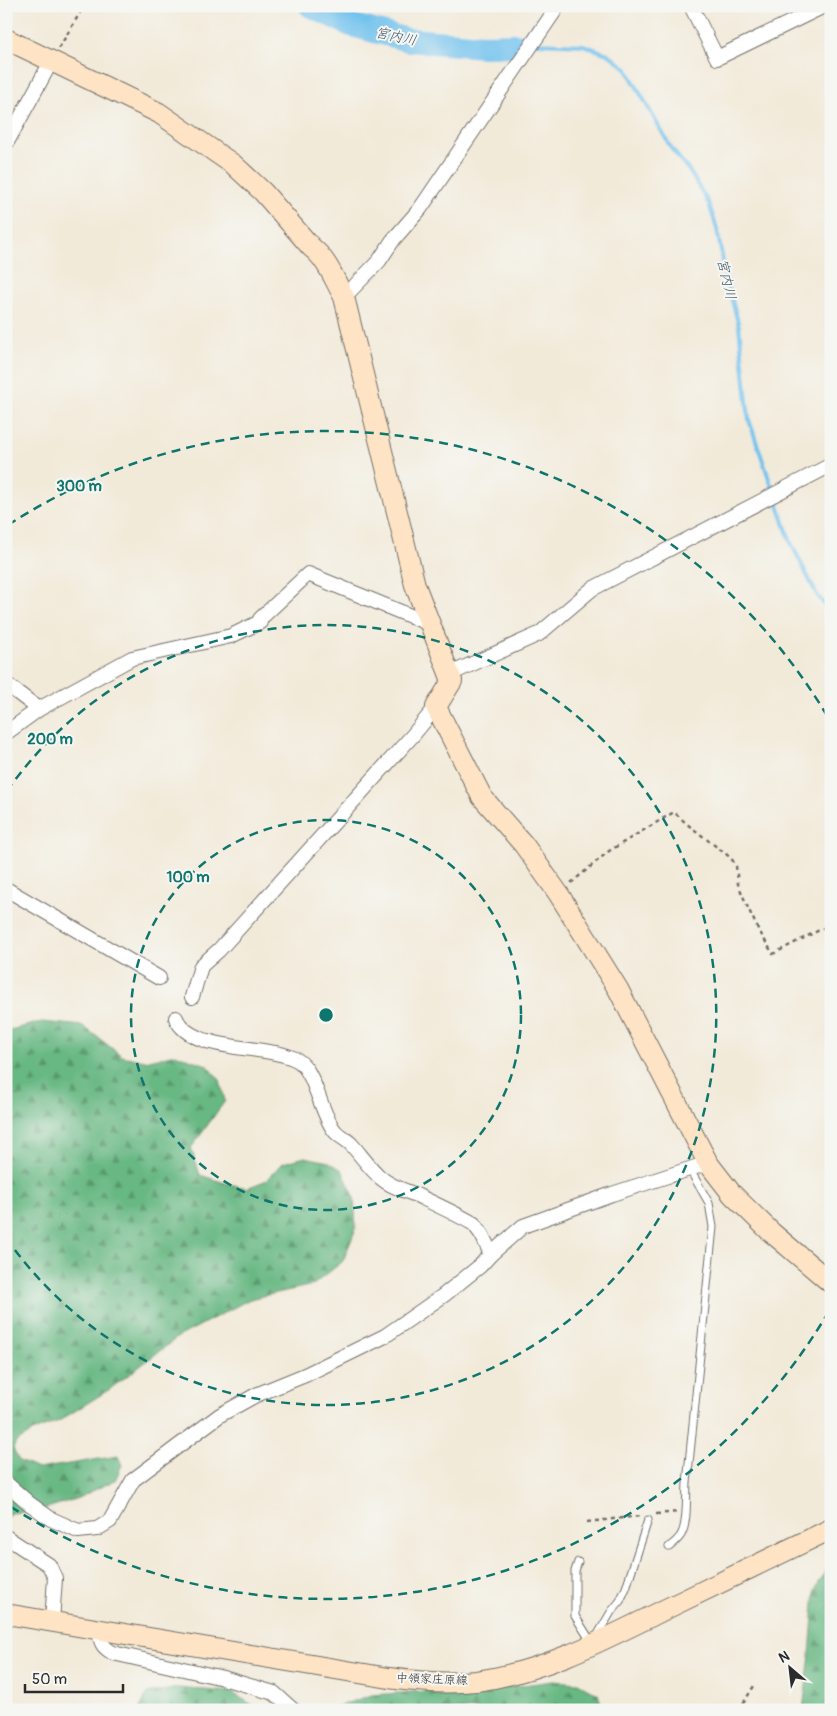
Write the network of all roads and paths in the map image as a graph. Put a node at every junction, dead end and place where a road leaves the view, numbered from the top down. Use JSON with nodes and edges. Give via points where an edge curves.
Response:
{"nodes":[{"id":1,"x":84,"y":6,"type":"edge"},
{"id":2,"x":558,"y":6,"type":"edge"},
{"id":3,"x":691,"y":6,"type":"edge"},
{"id":4,"x":824,"y":6,"type":"edge"},
{"id":5,"x":6,"y":39,"type":"edge"},
{"id":6,"x":52,"y":60,"type":"junction"},
{"id":7,"x":6,"y":144,"type":"edge"},
{"id":8,"x":344,"y":297,"type":"junction"},
{"id":9,"x":831,"y":465,"type":"edge"},
{"id":10,"x":430,"y":624,"type":"junction"},
{"id":11,"x":450,"y":674,"type":"junction"},
{"id":12,"x":6,"y":684,"type":"edge"},
{"id":13,"x":436,"y":707,"type":"junction"},
{"id":14,"x":40,"y":709,"type":"junction"},
{"id":15,"x":6,"y":733,"type":"edge"},
{"id":16,"x":6,"y":889,"type":"edge"},
{"id":17,"x":558,"y":893,"type":"junction"},
{"id":18,"x":831,"y":924,"type":"edge"},
{"id":19,"x":159,"y":978,"type":"dead end"},
{"id":20,"x":192,"y":997,"type":"dead end"},
{"id":21,"x":176,"y":1018,"type":"dead end"},
{"id":22,"x":699,"y":1167,"type":"junction"},
{"id":23,"x":491,"y":1254,"type":"junction"},
{"id":24,"x":831,"y":1283,"type":"edge"},
{"id":25,"x":6,"y":1483,"type":"edge"},
{"id":26,"x":685,"y":1512,"type":"junction"},
{"id":27,"x":656,"y":1514,"type":"dead end"},
{"id":28,"x":647,"y":1518,"type":"joint"},
{"id":29,"x":587,"y":1522,"type":"dead end"},
{"id":30,"x":831,"y":1528,"type":"edge"},
{"id":31,"x":6,"y":1537,"type":"edge"},
{"id":32,"x":670,"y":1547,"type":"dead end"},
{"id":33,"x":578,"y":1562,"type":"dead end"},
{"id":34,"x":6,"y":1614,"type":"edge"},
{"id":35,"x":52,"y":1622,"type":"junction"},
{"id":36,"x":100,"y":1630,"type":"junction"},
{"id":37,"x":593,"y":1644,"type":"junction"},
{"id":38,"x":754,"y":1686,"type":"dead end"},
{"id":39,"x":294,"y":1710,"type":"edge"},
{"id":40,"x":739,"y":1710,"type":"edge"}],
"edges":[{"from":1,"to":6,"type":"path"},
{"from":2,"to":8,"type":"street","via":[[420,209],[379,261]]},
{"from":3,"to":4,"type":"street","via":[[718,58]]},
{"from":5,"to":6,"type":"street"},
{"from":6,"to":7,"type":"street"},
{"from":6,"to":8,"type":"street","via":[[158,113],[234,165],[316,251]]},
{"from":8,"to":10,"type":"street","via":[[415,585]]},
{"from":9,"to":11,"type":"street","via":[[592,589],[539,634]]},
{"from":10,"to":11,"type":"street"},
{"from":10,"to":14,"type":"street","via":[[308,574],[260,622],[231,636],[132,658]]},
{"from":11,"to":13,"type":"street","via":[[452,681]]},
{"from":12,"to":14,"type":"street"},
{"from":13,"to":17,"type":"street","via":[[482,797],[524,845]]},
{"from":13,"to":20,"type":"street","via":[[201,966]]},
{"from":14,"to":15,"type":"street"},
{"from":16,"to":19,"type":"street"},
{"from":17,"to":18,"type":"path","via":[[609,851],[674,812],[731,858],[748,908],[773,954]]},
{"from":17,"to":22,"type":"street","via":[[618,989]]},
{"from":21,"to":23,"type":"street","via":[[182,1029],[193,1036],[215,1043],[287,1055],[300,1061],[307,1068],[335,1132],[347,1140],[381,1178],[474,1224]]},
{"from":22,"to":23,"type":"street","via":[[523,1226]]},
{"from":22,"to":24,"type":"street"},
{"from":22,"to":26,"type":"lane","via":[[713,1227]]},
{"from":23,"to":25,"type":"street","via":[[444,1296],[385,1336],[220,1414],[132,1480],[110,1521],[97,1529],[78,1531],[51,1519]]},
{"from":26,"to":27,"type":"path"},
{"from":26,"to":32,"type":"lane","via":[[682,1534]]},
{"from":28,"to":29,"type":"path"},
{"from":28,"to":37,"type":"lane","via":[[626,1588]]},
{"from":30,"to":37,"type":"street","name":"中領家庄原線"},
{"from":31,"to":35,"type":"street","via":[[49,1565],[55,1578]]},
{"from":33,"to":37,"type":"lane","via":[[575,1616]]},
{"from":34,"to":35,"type":"street","name":"中領家庄原線"},
{"from":35,"to":36,"type":"street","name":"中領家庄原線"},
{"from":36,"to":37,"type":"street","name":"中領家庄原線","via":[[415,1682],[459,1682],[504,1675]]},
{"from":36,"to":39,"type":"street","via":[[100,1642],[113,1653],[274,1693]]},
{"from":38,"to":40,"type":"path"}]}
